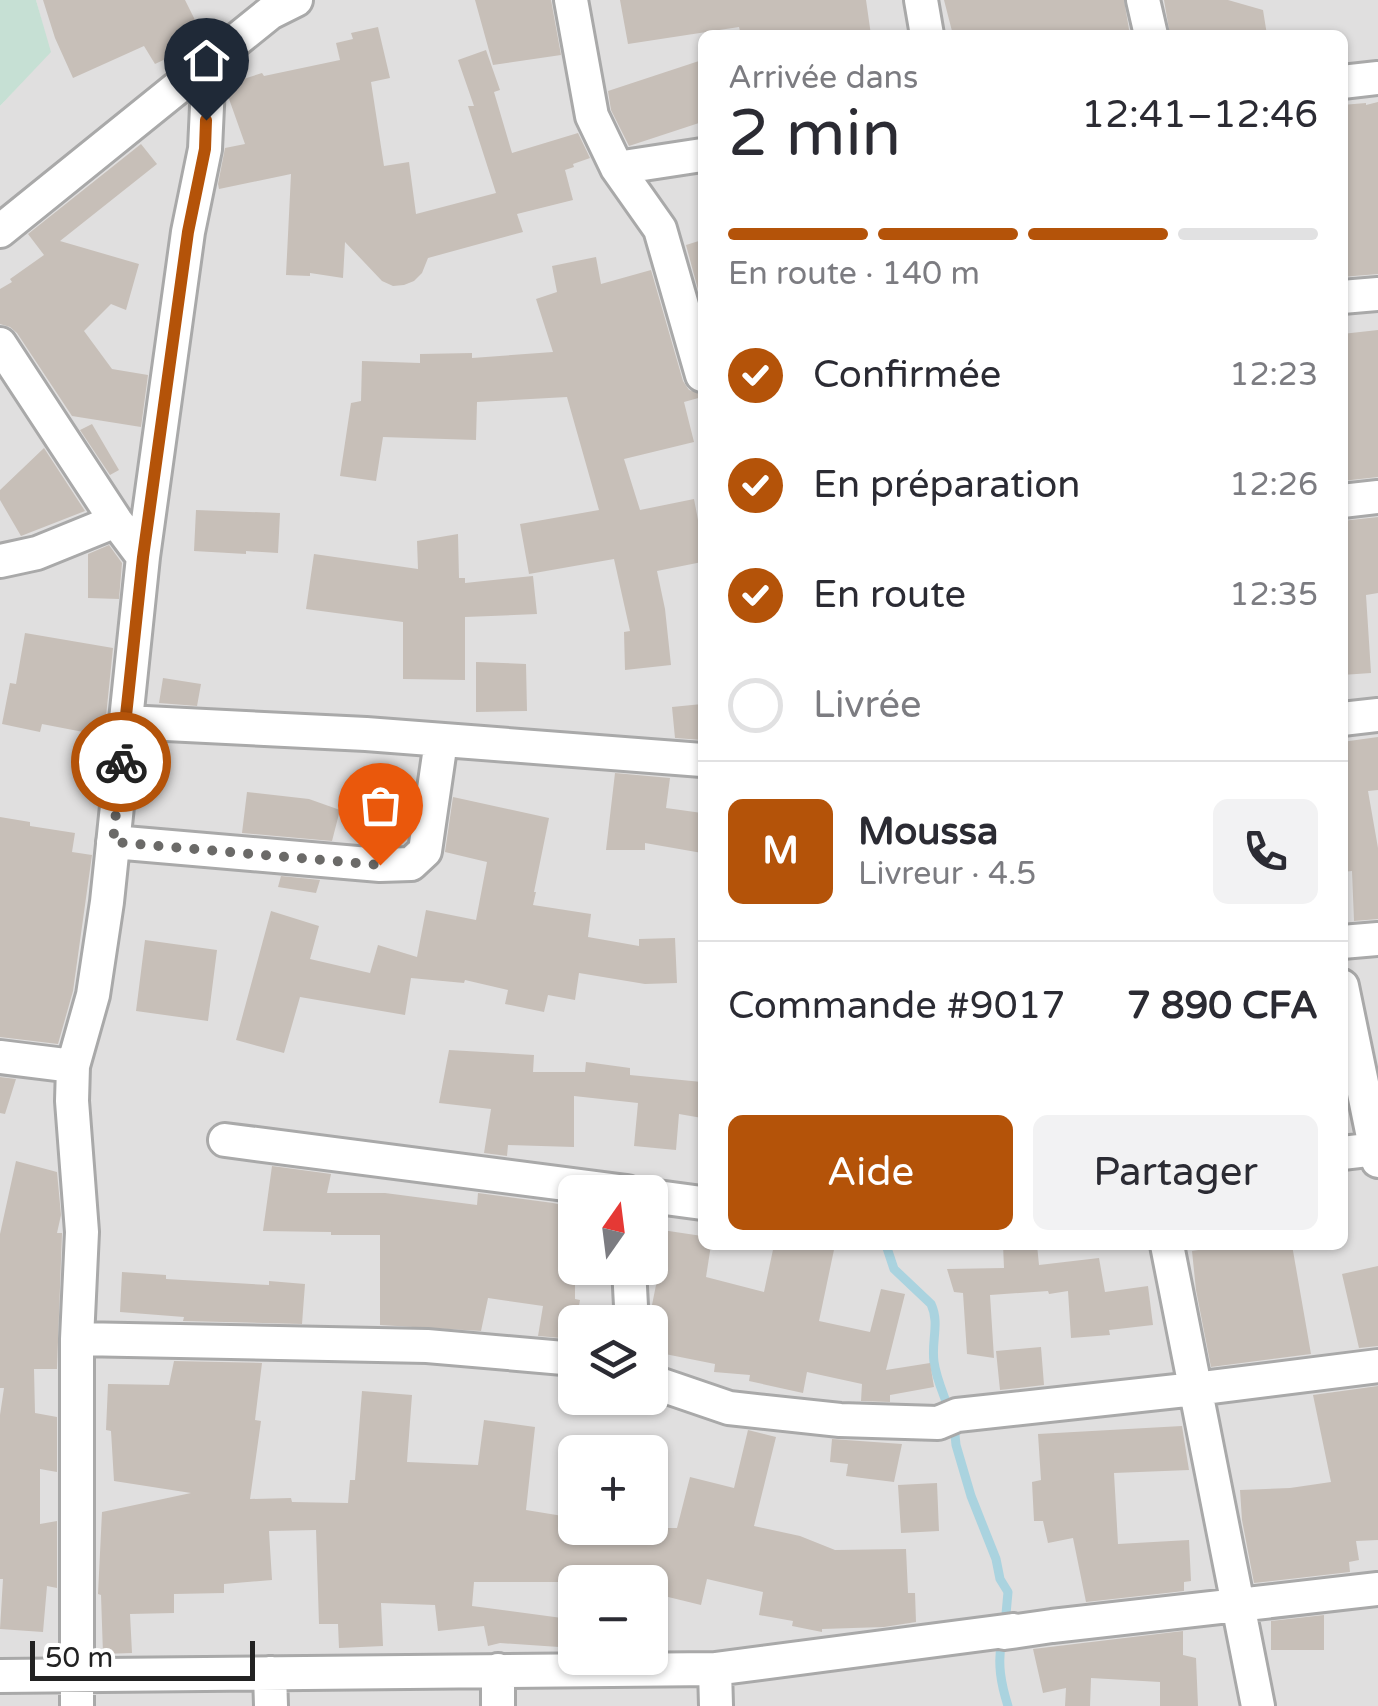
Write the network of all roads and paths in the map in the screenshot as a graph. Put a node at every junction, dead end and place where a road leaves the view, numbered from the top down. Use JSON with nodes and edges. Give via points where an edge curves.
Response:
{"nodes":[{"id":1,"x":296,"y":0,"type":"edge"},
{"id":2,"x":572,"y":0,"type":"edge"},
{"id":3,"x":921,"y":0,"type":"edge"},
{"id":4,"x":1144,"y":0,"type":"edge"},
{"id":5,"x":927,"y":30,"type":"edge"},
{"id":6,"x":1150,"y":30,"type":"edge"},
{"id":7,"x":209,"y":64,"type":"junction"},
{"id":8,"x":1378,"y":78,"type":"edge"},
{"id":9,"x":1348,"y":81,"type":"edge"},
{"id":10,"x":698,"y":156,"type":"edge"},
{"id":11,"x":617,"y":168,"type":"junction"},
{"id":12,"x":0,"y":230,"type":"edge"},
{"id":13,"x":1378,"y":294,"type":"edge"},
{"id":14,"x":1348,"y":296,"type":"edge"},
{"id":15,"x":0,"y":344,"type":"edge"},
{"id":16,"x":698,"y":354,"type":"edge"},
{"id":17,"x":1378,"y":497,"type":"edge"},
{"id":18,"x":1348,"y":500,"type":"edge"},
{"id":19,"x":116,"y":520,"type":"junction"},
{"id":20,"x":143,"y":557,"type":"junction"},
{"id":21,"x":0,"y":560,"type":"edge"},
{"id":22,"x":1378,"y":715,"type":"edge"},
{"id":23,"x":1348,"y":718,"type":"edge"},
{"id":24,"x":126,"y":722,"type":"junction"},
{"id":25,"x":441,"y":741,"type":"junction"},
{"id":26,"x":698,"y":760,"type":"edge"},
{"id":27,"x":113,"y":842,"type":"junction"},
{"id":28,"x":1378,"y":939,"type":"edge"},
{"id":29,"x":1348,"y":942,"type":"edge"},
{"id":30,"x":1348,"y":1015,"type":"edge"},
{"id":31,"x":0,"y":1057,"type":"edge"},
{"id":32,"x":73,"y":1066,"type":"junction"},
{"id":33,"x":225,"y":1140,"type":"dead end"},
{"id":34,"x":1348,"y":1153,"type":"edge"},
{"id":35,"x":1377,"y":1153,"type":"edge"},
{"id":36,"x":558,"y":1183,"type":"edge"},
{"id":37,"x":668,"y":1198,"type":"edge"},
{"id":38,"x":698,"y":1202,"type":"edge"},
{"id":39,"x":1168,"y":1250,"type":"edge"},
{"id":40,"x":77,"y":1339,"type":"junction"},
{"id":41,"x":558,"y":1358,"type":"edge"},
{"id":42,"x":1378,"y":1366,"type":"edge"},
{"id":43,"x":668,"y":1387,"type":"edge"},
{"id":44,"x":1195,"y":1390,"type":"junction"},
{"id":45,"x":1378,"y":1589,"type":"edge"},
{"id":46,"x":1236,"y":1606,"type":"junction"},
{"id":47,"x":715,"y":1669,"type":"junction"},
{"id":48,"x":498,"y":1670,"type":"junction"},
{"id":49,"x":270,"y":1673,"type":"junction"},
{"id":50,"x":0,"y":1676,"type":"edge"},
{"id":51,"x":77,"y":1690,"type":"edge"},
{"id":52,"x":271,"y":1706,"type":"edge"},
{"id":53,"x":498,"y":1706,"type":"edge"},
{"id":54,"x":716,"y":1706,"type":"edge"},
{"id":55,"x":1258,"y":1706,"type":"edge"}],
"edges":[{"from":1,"to":7,"type":"street"},
{"from":2,"to":11,"type":"street","via":[[592,116]]},
{"from":3,"to":5,"type":"street"},
{"from":4,"to":6,"type":"street"},
{"from":7,"to":12,"type":"street"},
{"from":7,"to":20,"type":"street","via":[[205,149]]},
{"from":8,"to":9,"type":"street"},
{"from":10,"to":11,"type":"street"},
{"from":11,"to":16,"type":"street","via":[[660,228]]},
{"from":13,"to":14,"type":"street"},
{"from":15,"to":19,"type":"street"},
{"from":17,"to":18,"type":"street"},
{"from":19,"to":20,"type":"street"},
{"from":19,"to":21,"type":"street","via":[[36,553]]},
{"from":20,"to":24,"type":"street"},
{"from":22,"to":23,"type":"street"},
{"from":24,"to":25,"type":"street"},
{"from":24,"to":27,"type":"street"},
{"from":25,"to":26,"type":"street"},
{"from":25,"to":27,"type":"street","via":[[424,850],[411,864]]},
{"from":27,"to":32,"type":"street","via":[[93,994]]},
{"from":28,"to":29,"type":"street"},
{"from":30,"to":35,"type":"street"},
{"from":31,"to":32,"type":"street"},
{"from":32,"to":40,"type":"street","via":[[82,1232]]},
{"from":33,"to":36,"type":"street"},
{"from":34,"to":35,"type":"street"},
{"from":37,"to":38,"type":"street"},
{"from":39,"to":44,"type":"street"},
{"from":40,"to":41,"type":"street","via":[[427,1346]]},
{"from":40,"to":51,"type":"street"},
{"from":42,"to":44,"type":"street"},
{"from":43,"to":44,"type":"street","via":[[728,1408],[840,1420],[947,1419]]},
{"from":44,"to":46,"type":"street"},
{"from":45,"to":46,"type":"street"},
{"from":46,"to":47,"type":"street"},
{"from":46,"to":55,"type":"street"},
{"from":47,"to":48,"type":"street"},
{"from":47,"to":54,"type":"street"},
{"from":48,"to":49,"type":"street"},
{"from":48,"to":53,"type":"street"},
{"from":49,"to":51,"type":"street"},
{"from":49,"to":52,"type":"street"},
{"from":50,"to":51,"type":"street"}]}
